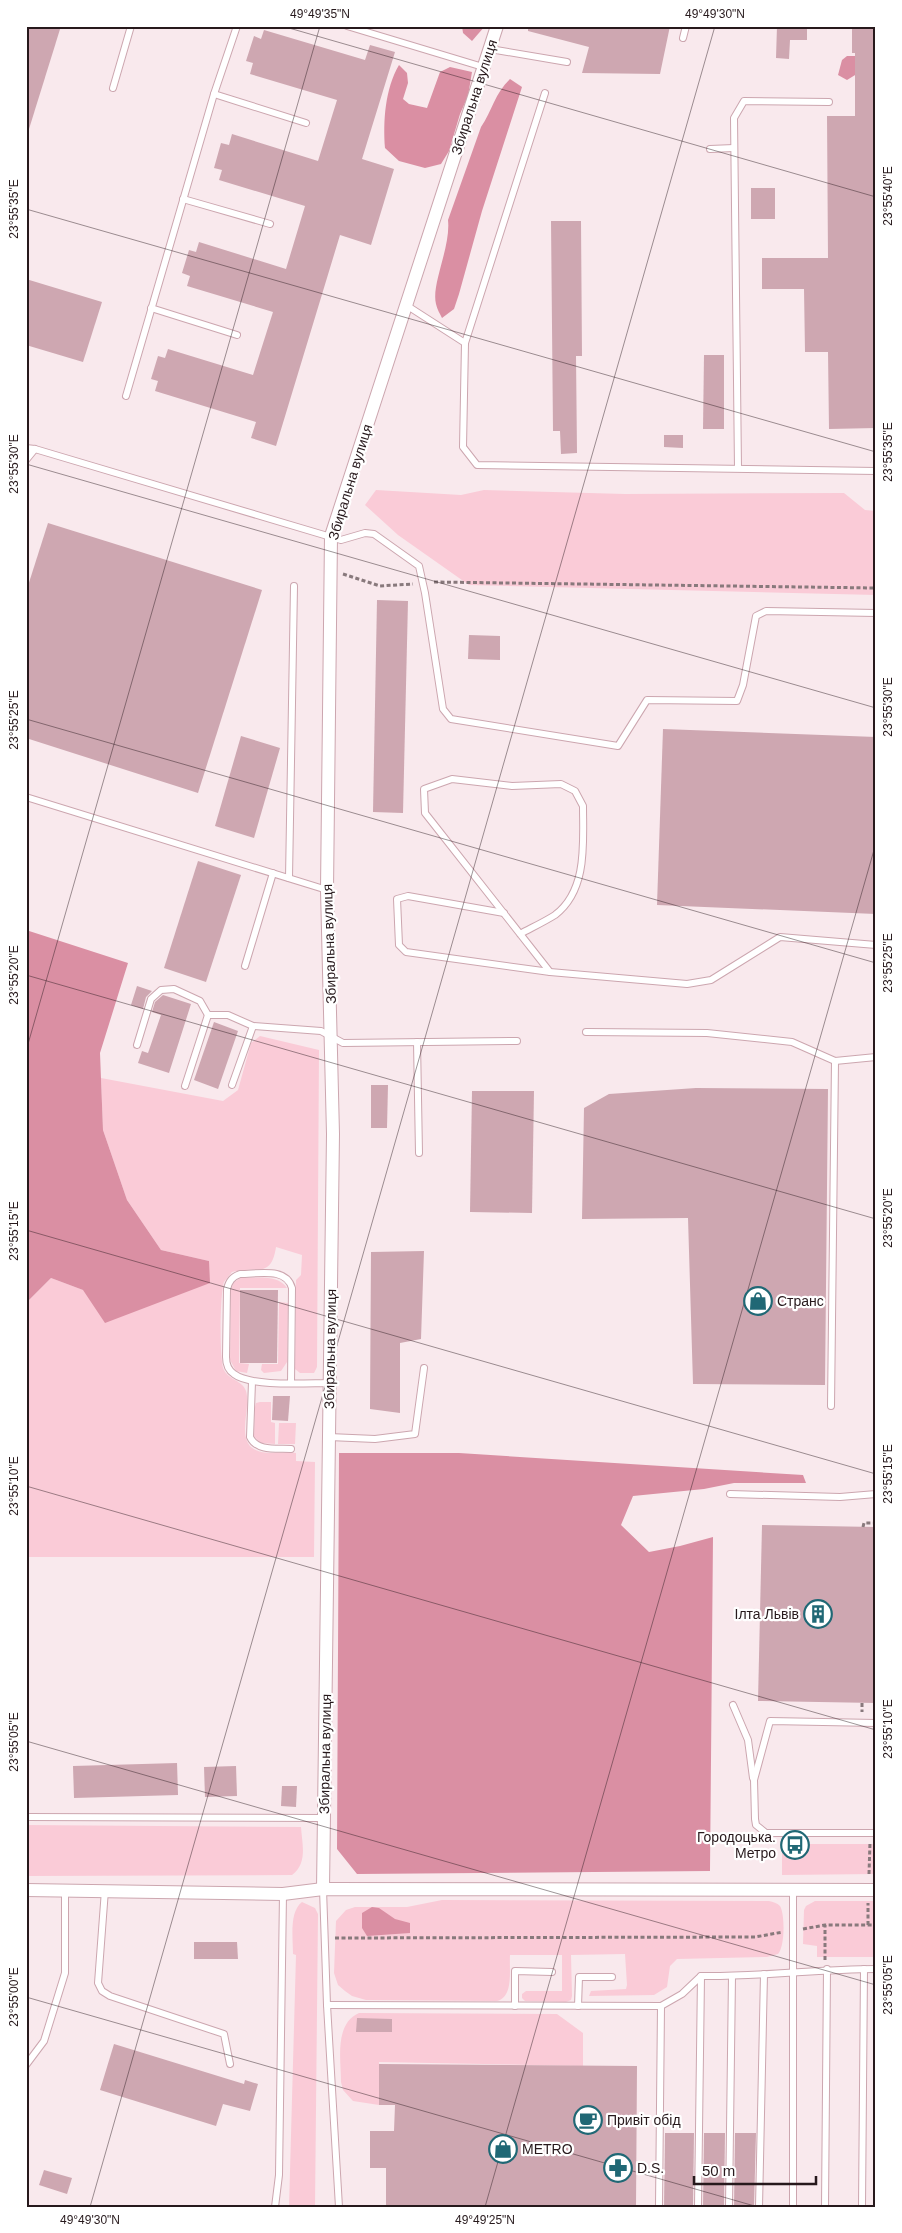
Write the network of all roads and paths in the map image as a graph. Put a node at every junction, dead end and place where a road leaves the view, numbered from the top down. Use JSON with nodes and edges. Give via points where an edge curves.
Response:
{"nodes":[{"id":1,"x":131,"y":26,"type":"edge"},
{"id":2,"x":237,"y":26,"type":"edge"},
{"id":3,"x":347,"y":26,"type":"edge"},
{"id":4,"x":497,"y":26,"type":"edge"},
{"id":5,"x":686,"y":26,"type":"edge"},
{"id":6,"x":683,"y":38,"type":"dead end"},
{"id":7,"x":490,"y":48,"type":"junction"},
{"id":8,"x":567,"y":62,"type":"dead end"},
{"id":9,"x":483,"y":67,"type":"junction"},
{"id":10,"x":113,"y":88,"type":"dead end"},
{"id":11,"x":545,"y":93,"type":"dead end"},
{"id":12,"x":214,"y":94,"type":"junction"},
{"id":13,"x":829,"y":102,"type":"dead end"},
{"id":14,"x":306,"y":123,"type":"dead end"},
{"id":15,"x":734,"y":148,"type":"junction"},
{"id":16,"x":710,"y":149,"type":"dead end"},
{"id":17,"x":183,"y":199,"type":"junction"},
{"id":18,"x":270,"y":224,"type":"dead end"},
{"id":19,"x":406,"y":305,"type":"junction"},
{"id":20,"x":152,"y":308,"type":"junction"},
{"id":21,"x":238,"y":335,"type":"dead end"},
{"id":22,"x":464,"y":343,"type":"junction"},
{"id":23,"x":126,"y":396,"type":"dead end"},
{"id":24,"x":26,"y":448,"type":"edge"},
{"id":25,"x":35,"y":449,"type":"junction"},
{"id":26,"x":26,"y":460,"type":"edge"},
{"id":27,"x":738,"y":468,"type":"junction"},
{"id":28,"x":876,"y":471,"type":"edge"},
{"id":29,"x":331,"y":536,"type":"junction"},
{"id":30,"x":341,"y":573,"type":"dead end"},
{"id":31,"x":437,"y":582,"type":"dead end"},
{"id":32,"x":411,"y":584,"type":"dead end"},
{"id":33,"x":294,"y":586,"type":"dead end"},
{"id":34,"x":876,"y":588,"type":"edge"},
{"id":35,"x":876,"y":613,"type":"edge"},
{"id":36,"x":26,"y":797,"type":"edge"},
{"id":37,"x":273,"y":873,"type":"junction"},
{"id":38,"x":289,"y":878,"type":"junction"},
{"id":39,"x":327,"y":890,"type":"junction"},
{"id":40,"x":504,"y":913,"type":"junction"},
{"id":41,"x":520,"y":934,"type":"junction"},
{"id":42,"x":876,"y":945,"type":"edge"},
{"id":43,"x":245,"y":966,"type":"dead end"},
{"id":44,"x":550,"y":972,"type":"junction"},
{"id":45,"x":208,"y":1015,"type":"junction"},
{"id":46,"x":253,"y":1026,"type":"junction"},
{"id":47,"x":586,"y":1032,"type":"dead end"},
{"id":48,"x":332,"y":1036,"type":"junction"},
{"id":49,"x":517,"y":1041,"type":"dead end"},
{"id":50,"x":417,"y":1042,"type":"junction"},
{"id":51,"x":137,"y":1045,"type":"dead end"},
{"id":52,"x":876,"y":1057,"type":"edge"},
{"id":53,"x":835,"y":1061,"type":"junction"},
{"id":54,"x":232,"y":1085,"type":"dead end"},
{"id":55,"x":185,"y":1086,"type":"dead end"},
{"id":56,"x":419,"y":1153,"type":"dead end"},
{"id":57,"x":424,"y":1368,"type":"dead end"},
{"id":58,"x":252,"y":1382,"type":"junction"},
{"id":59,"x":291,"y":1383,"type":"junction"},
{"id":60,"x":330,"y":1383,"type":"junction"},
{"id":61,"x":831,"y":1406,"type":"dead end"},
{"id":62,"x":329,"y":1437,"type":"junction"},
{"id":63,"x":291,"y":1449,"type":"dead end"},
{"id":64,"x":730,"y":1494,"type":"dead end"},
{"id":65,"x":876,"y":1494,"type":"edge"},
{"id":66,"x":876,"y":1523,"type":"edge"},
{"id":67,"x":863,"y":1527,"type":"dead end"},
{"id":68,"x":862,"y":1703,"type":"dead end"},
{"id":69,"x":733,"y":1705,"type":"dead end"},
{"id":70,"x":862,"y":1716,"type":"dead end"},
{"id":71,"x":876,"y":1723,"type":"edge"},
{"id":72,"x":754,"y":1780,"type":"junction"},
{"id":73,"x":26,"y":1817,"type":"edge"},
{"id":74,"x":324,"y":1818,"type":"junction"},
{"id":75,"x":873,"y":1833,"type":"edge"},
{"id":76,"x":869,"y":1874,"type":"dead end"},
{"id":77,"x":324,"y":1889,"type":"junction"},
{"id":78,"x":793,"y":1889,"type":"junction"},
{"id":79,"x":26,"y":1890,"type":"edge"},
{"id":80,"x":65,"y":1890,"type":"junction"},
{"id":81,"x":105,"y":1890,"type":"junction"},
{"id":82,"x":876,"y":1890,"type":"edge"},
{"id":83,"x":283,"y":1894,"type":"junction"},
{"id":84,"x":868,"y":1901,"type":"dead end"},
{"id":85,"x":868,"y":1925,"type":"junction"},
{"id":86,"x":876,"y":1925,"type":"edge"},
{"id":87,"x":825,"y":1926,"type":"junction"},
{"id":88,"x":803,"y":1929,"type":"dead end"},
{"id":89,"x":783,"y":1932,"type":"dead end"},
{"id":90,"x":334,"y":1938,"type":"dead end"},
{"id":91,"x":827,"y":1969,"type":"junction"},
{"id":92,"x":864,"y":1969,"type":"junction"},
{"id":93,"x":876,"y":1969,"type":"edge"},
{"id":94,"x":552,"y":1972,"type":"dead end"},
{"id":95,"x":793,"y":1972,"type":"junction"},
{"id":96,"x":764,"y":1974,"type":"junction"},
{"id":97,"x":701,"y":1976,"type":"junction"},
{"id":98,"x":732,"y":1976,"type":"junction"},
{"id":99,"x":612,"y":1977,"type":"dead end"},
{"id":100,"x":327,"y":2005,"type":"junction"},
{"id":101,"x":515,"y":2006,"type":"junction"},
{"id":102,"x":578,"y":2006,"type":"junction"},
{"id":103,"x":661,"y":2006,"type":"junction"},
{"id":104,"x":230,"y":2064,"type":"dead end"},
{"id":105,"x":26,"y":2065,"type":"edge"},
{"id":106,"x":275,"y":2207,"type":"edge"},
{"id":107,"x":339,"y":2207,"type":"edge"},
{"id":108,"x":659,"y":2207,"type":"edge"},
{"id":109,"x":698,"y":2207,"type":"edge"},
{"id":110,"x":729,"y":2207,"type":"edge"},
{"id":111,"x":759,"y":2207,"type":"edge"},
{"id":112,"x":793,"y":2207,"type":"edge"},
{"id":113,"x":825,"y":2207,"type":"edge"},
{"id":114,"x":862,"y":2207,"type":"edge"}],
"edges":[{"from":1,"to":10,"type":"lane"},
{"from":2,"to":12,"type":"lane"},
{"from":3,"to":9,"type":"lane"},
{"from":4,"to":7,"type":"street","name":"Збиральна вулиця"},
{"from":5,"to":6,"type":"lane"},
{"from":7,"to":8,"type":"lane"},
{"from":7,"to":9,"type":"street","name":"Збиральна вулиця"},
{"from":9,"to":19,"type":"street","name":"Збиральна вулиця"},
{"from":11,"to":22,"type":"lane"},
{"from":12,"to":14,"type":"lane"},
{"from":12,"to":17,"type":"lane"},
{"from":13,"to":15,"type":"lane","via":[[744,101],[734,118]]},
{"from":15,"to":16,"type":"lane"},
{"from":15,"to":27,"type":"lane"},
{"from":17,"to":18,"type":"lane"},
{"from":17,"to":20,"type":"lane"},
{"from":19,"to":22,"type":"lane"},
{"from":19,"to":29,"type":"street","name":"Збиральна вулиця"},
{"from":20,"to":21,"type":"lane"},
{"from":20,"to":23,"type":"lane"},
{"from":22,"to":27,"type":"lane","via":[[463,447],[476,464]]},
{"from":24,"to":25,"type":"lane"},
{"from":25,"to":26,"type":"lane"},
{"from":25,"to":29,"type":"lane"},
{"from":27,"to":28,"type":"lane"},
{"from":29,"to":35,"type":"lane","via":[[341,540],[365,533],[374,534],[419,566],[443,710],[451,719],[618,746],[647,700],[736,701],[743,685],[756,616],[766,611]]},
{"from":29,"to":39,"type":"street","name":"Збиральна вулиця"},
{"from":30,"to":32,"type":"path","via":[[380,586]]},
{"from":31,"to":34,"type":"path"},
{"from":33,"to":38,"type":"lane"},
{"from":36,"to":37,"type":"lane"},
{"from":37,"to":38,"type":"lane"},
{"from":37,"to":43,"type":"lane"},
{"from":38,"to":39,"type":"lane"},
{"from":39,"to":48,"type":"street","name":"Збиральна вулиця"},
{"from":40,"to":41,"type":"lane"},
{"from":40,"to":41,"type":"lane","via":[[425,813],[424,789],[452,780],[512,786],[561,784],[580,798],[583,806],[581,869],[572,894],[556,914]]},
{"from":40,"to":44,"type":"lane","via":[[408,896],[398,899],[398,945],[406,952]]},
{"from":41,"to":44,"type":"lane"},
{"from":42,"to":44,"type":"lane","via":[[780,937],[711,980],[687,984]]},
{"from":45,"to":46,"type":"lane","via":[[228,1015]]},
{"from":45,"to":51,"type":"lane","via":[[200,1001],[174,989],[161,990],[151,999]]},
{"from":45,"to":55,"type":"lane"},
{"from":46,"to":48,"type":"lane","via":[[321,1031]]},
{"from":46,"to":54,"type":"lane"},
{"from":47,"to":53,"type":"lane","via":[[707,1033],[792,1042]]},
{"from":48,"to":50,"type":"lane","via":[[343,1042]]},
{"from":48,"to":60,"type":"street","name":"Збиральна вулиця"},
{"from":49,"to":50,"type":"lane"},
{"from":50,"to":56,"type":"lane"},
{"from":52,"to":53,"type":"lane"},
{"from":53,"to":61,"type":"lane"},
{"from":57,"to":62,"type":"lane","via":[[415,1434],[375,1439]]},
{"from":58,"to":59,"type":"lane"},
{"from":58,"to":59,"type":"lane","via":[[233,1374],[226,1363],[228,1284],[240,1274],[280,1274],[290,1281],[292,1288]]},
{"from":58,"to":63,"type":"lane","via":[[250,1438],[262,1448]]},
{"from":59,"to":60,"type":"lane"},
{"from":60,"to":62,"type":"street","name":"Збиральна вулиця"},
{"from":62,"to":74,"type":"street","name":"Збиральна вулиця"},
{"from":64,"to":65,"type":"lane","via":[[840,1497]]},
{"from":66,"to":67,"type":"path","via":[[864,1523]]},
{"from":68,"to":70,"type":"path"},
{"from":69,"to":72,"type":"lane","via":[[748,1740]]},
{"from":71,"to":72,"type":"lane","via":[[770,1721]]},
{"from":72,"to":75,"type":"lane","via":[[756,1825],[766,1833]]},
{"from":73,"to":74,"type":"lane"},
{"from":74,"to":77,"type":"street","name":"Збиральна вулиця"},
{"from":75,"to":76,"type":"path"},
{"from":77,"to":78,"type":"street"},
{"from":77,"to":83,"type":"street"},
{"from":77,"to":100,"type":"lane"},
{"from":78,"to":82,"type":"street"},
{"from":78,"to":95,"type":"lane"},
{"from":79,"to":80,"type":"street"},
{"from":80,"to":81,"type":"street"},
{"from":80,"to":105,"type":"lane","via":[[65,1974],[44,2041]]},
{"from":81,"to":83,"type":"street"},
{"from":81,"to":104,"type":"lane","via":[[98,1982],[102,1991],[224,2034]]},
{"from":83,"to":106,"type":"lane","via":[[279,2175]]},
{"from":84,"to":85,"type":"path"},
{"from":85,"to":86,"type":"path"},
{"from":85,"to":87,"type":"path"},
{"from":87,"to":88,"type":"path"},
{"from":87,"to":91,"type":"path"},
{"from":89,"to":90,"type":"path","via":[[746,1937]]},
{"from":91,"to":92,"type":"lane"},
{"from":91,"to":95,"type":"lane"},
{"from":91,"to":113,"type":"lane"},
{"from":92,"to":93,"type":"lane"},
{"from":92,"to":114,"type":"lane"},
{"from":94,"to":101,"type":"lane","via":[[515,1971]]},
{"from":95,"to":96,"type":"lane"},
{"from":95,"to":112,"type":"lane"},
{"from":96,"to":98,"type":"lane"},
{"from":96,"to":111,"type":"lane"},
{"from":97,"to":98,"type":"lane"},
{"from":97,"to":103,"type":"lane","via":[[682,1994]]},
{"from":97,"to":109,"type":"lane"},
{"from":98,"to":110,"type":"lane"},
{"from":99,"to":102,"type":"lane","via":[[579,1977]]},
{"from":100,"to":101,"type":"lane"},
{"from":100,"to":107,"type":"lane"},
{"from":101,"to":102,"type":"lane"},
{"from":102,"to":103,"type":"lane"},
{"from":103,"to":108,"type":"lane"}]}
